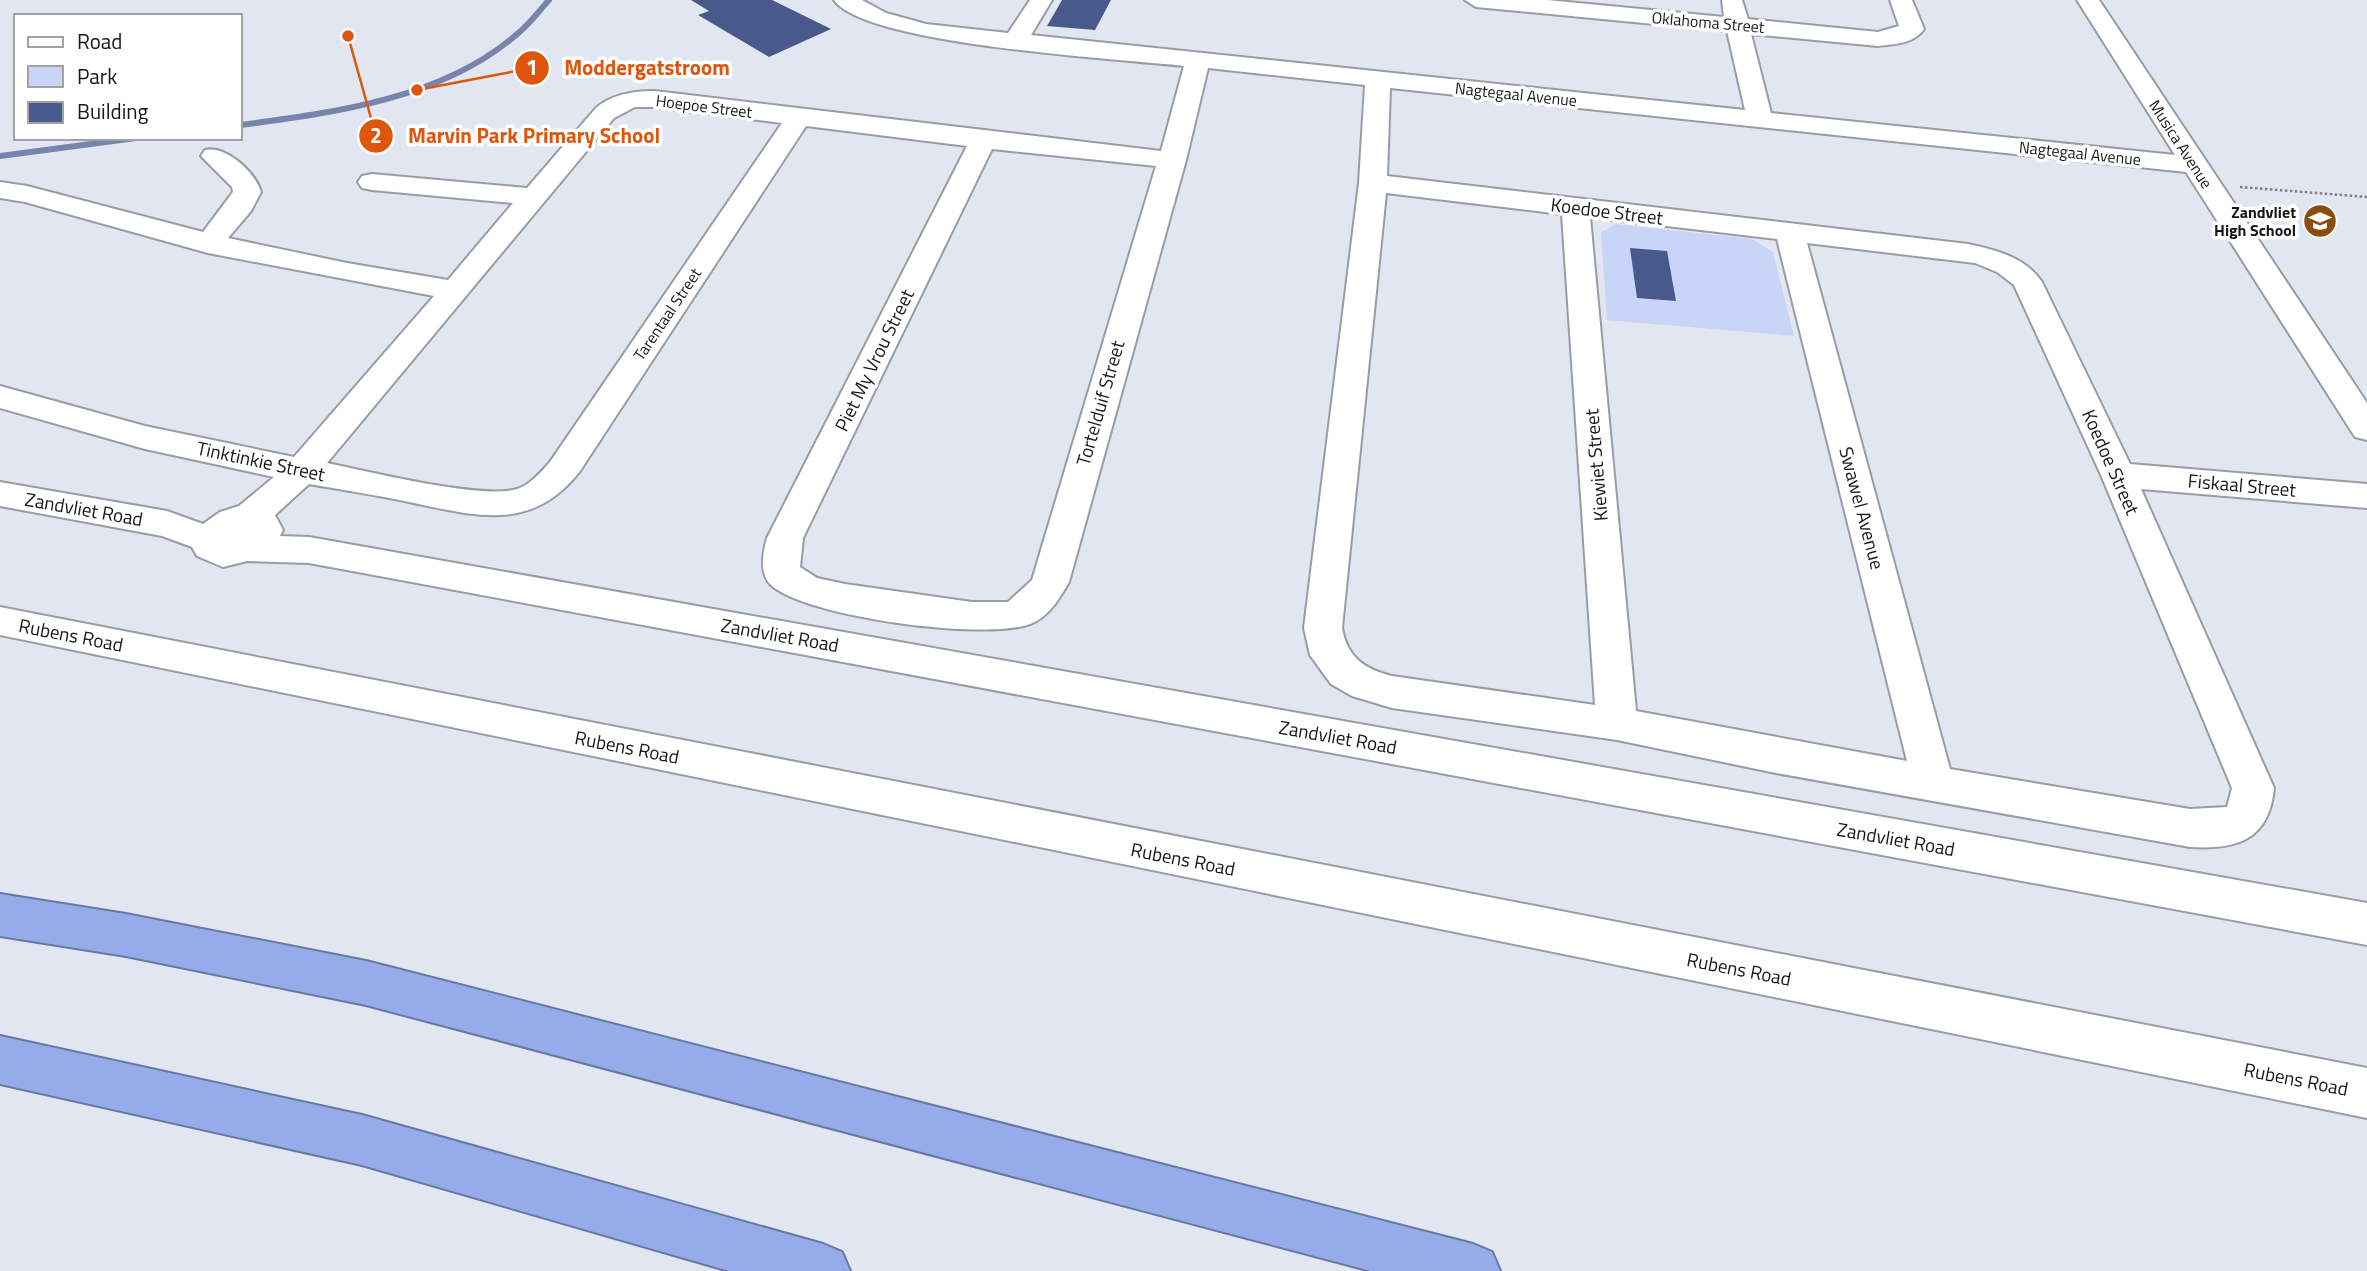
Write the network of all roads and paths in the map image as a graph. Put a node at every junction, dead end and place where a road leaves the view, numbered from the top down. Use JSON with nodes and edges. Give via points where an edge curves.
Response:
{"nodes":[{"id":1,"x":845,"y":0,"type":"edge"},
{"id":2,"x":1041,"y":0,"type":"edge"},
{"id":3,"x":1476,"y":0,"type":"edge"},
{"id":4,"x":1731,"y":0,"type":"edge"},
{"id":5,"x":1901,"y":0,"type":"edge"},
{"id":6,"x":2088,"y":0,"type":"edge"},
{"id":7,"x":1738,"y":25,"type":"junction"},
{"id":8,"x":1015,"y":41,"type":"junction"},
{"id":9,"x":1198,"y":60,"type":"junction"},
{"id":10,"x":1378,"y":79,"type":"junction"},
{"id":11,"x":798,"y":118,"type":"junction"},
{"id":12,"x":1760,"y":119,"type":"junction"},
{"id":13,"x":983,"y":140,"type":"junction"},
{"id":14,"x":214,"y":156,"type":"dead end"},
{"id":15,"x":1173,"y":160,"type":"junction"},
{"id":16,"x":2201,"y":175,"type":"junction"},
{"id":17,"x":372,"y":183,"type":"dead end"},
{"id":18,"x":1373,"y":183,"type":"junction"},
{"id":19,"x":0,"y":190,"type":"edge"},
{"id":20,"x":534,"y":197,"type":"junction"},
{"id":21,"x":2367,"y":197,"type":"edge"},
{"id":22,"x":1575,"y":207,"type":"junction"},
{"id":23,"x":1790,"y":233,"type":"junction"},
{"id":24,"x":208,"y":244,"type":"junction"},
{"id":25,"x":457,"y":290,"type":"junction"},
{"id":26,"x":0,"y":397,"type":"edge"},
{"id":27,"x":2367,"y":429,"type":"edge"},
{"id":28,"x":2118,"y":475,"type":"junction"},
{"id":29,"x":293,"y":480,"type":"junction"},
{"id":30,"x":0,"y":494,"type":"edge"},
{"id":31,"x":2367,"y":495,"type":"edge"},
{"id":32,"x":525,"y":499,"type":"joint"},
{"id":33,"x":243,"y":530,"type":"junction"},
{"id":34,"x":792,"y":580,"type":"joint"},
{"id":35,"x":894,"y":606,"type":"junction"},
{"id":36,"x":0,"y":621,"type":"edge"},
{"id":37,"x":876,"y":652,"type":"junction"},
{"id":38,"x":1617,"y":724,"type":"junction"},
{"id":39,"x":1776,"y":756,"type":"junction"},
{"id":40,"x":1933,"y":782,"type":"junction"},
{"id":41,"x":1788,"y":820,"type":"junction"},
{"id":42,"x":0,"y":915,"type":"edge"},
{"id":43,"x":2367,"y":924,"type":"edge"},
{"id":44,"x":0,"y":1060,"type":"edge"},
{"id":45,"x":2367,"y":1093,"type":"edge"},
{"id":46,"x":822,"y":1271,"type":"edge"},
{"id":47,"x":1474,"y":1271,"type":"edge"}],
"edges":[{"from":1,"to":8,"type":"street","name":"Nagtegaal Avenue","via":[[902,26]]},
{"from":2,"to":8,"type":"street"},
{"from":3,"to":7,"type":"street","name":"Oklahoma Street"},
{"from":4,"to":7,"type":"street"},
{"from":5,"to":7,"type":"street","name":"Oklahoma Street","via":[[1912,29],[1898,37]]},
{"from":6,"to":16,"type":"street","name":"Musica Avenue"},
{"from":7,"to":12,"type":"street"},
{"from":8,"to":9,"type":"street","name":"Nagtegaal Avenue"},
{"from":9,"to":10,"type":"street","name":"Nagtegaal Avenue"},
{"from":9,"to":15,"type":"street","name":"Tortelduif Street"},
{"from":10,"to":12,"type":"street","name":"Nagtegaal Avenue"},
{"from":10,"to":18,"type":"street","name":"Koedoe Street"},
{"from":11,"to":13,"type":"street","name":"Hoepoe Street"},
{"from":11,"to":20,"type":"street","name":"Hoepoe Street","via":[[656,99],[626,102],[605,113]]},
{"from":11,"to":32,"type":"street","name":"Tarentaal Street","via":[[568,463],[547,487]]},
{"from":12,"to":16,"type":"street","name":"Nagtegaal Avenue"},
{"from":13,"to":15,"type":"street","name":"Hoepoe Street"},
{"from":13,"to":34,"type":"street","name":"Piet My Vrou Street","via":[[785,538],[782,573]]},
{"from":14,"to":24,"type":"street","via":[[245,184],[247,192]]},
{"from":15,"to":35,"type":"street","name":"Tortelduif Street","via":[[1050,582],[1042,595],[1030,608],[993,620]]},
{"from":16,"to":21,"type":"path"},
{"from":16,"to":27,"type":"street","name":"Musica Avenue"},
{"from":17,"to":20,"type":"street"},
{"from":18,"to":22,"type":"street","name":"Koedoe Street"},
{"from":18,"to":38,"type":"street","name":"Koedoe Street","via":[[1323,628],[1327,651],[1341,671],[1372,687]]},
{"from":19,"to":24,"type":"street"},
{"from":20,"to":25,"type":"street","name":"Hoepoe Street"},
{"from":22,"to":23,"type":"street","name":"Koedoe Street"},
{"from":22,"to":38,"type":"street","name":"Kiewiet Street"},
{"from":23,"to":28,"type":"street","name":"Koedoe Street","via":[[1968,253],[2000,261],[2021,275]]},
{"from":23,"to":40,"type":"street","name":"Swawel Avenue"},
{"from":24,"to":25,"type":"street"},
{"from":25,"to":29,"type":"street","name":"Hoepoe Street"},
{"from":26,"to":29,"type":"street","name":"Tinktinkie Street"},
{"from":28,"to":31,"type":"street","name":"Fiskaal Street"},
{"from":28,"to":40,"type":"street","name":"Koedoe Street","via":[[2253,788],[2246,819],[2231,827],[2190,828]]},
{"from":29,"to":32,"type":"street","name":"Tinktinkie Street","via":[[482,502]]},
{"from":29,"to":33,"type":"street","name":"Hoepoe Street"},
{"from":30,"to":33,"type":"street","name":"Zandvliet Road","via":[[167,524]]},
{"from":33,"to":37,"type":"street","name":"Zandvliet Road","via":[[309,550]]},
{"from":34,"to":35,"type":"street","name":"Tortelduif Street","via":[[804,588]]},
{"from":35,"to":37,"type":"street"},
{"from":36,"to":45,"type":"street","name":"Rubens Road"},
{"from":37,"to":41,"type":"street","name":"Zandvliet Road"},
{"from":38,"to":39,"type":"street","name":"Koedoe Street"},
{"from":39,"to":40,"type":"street","name":"Koedoe Street"},
{"from":39,"to":41,"type":"street"},
{"from":41,"to":43,"type":"street","name":"Zandvliet Road"},
{"from":42,"to":47,"type":"highway","via":[[366,983]]},
{"from":44,"to":46,"type":"highway","via":[[362,1140]]}]}
